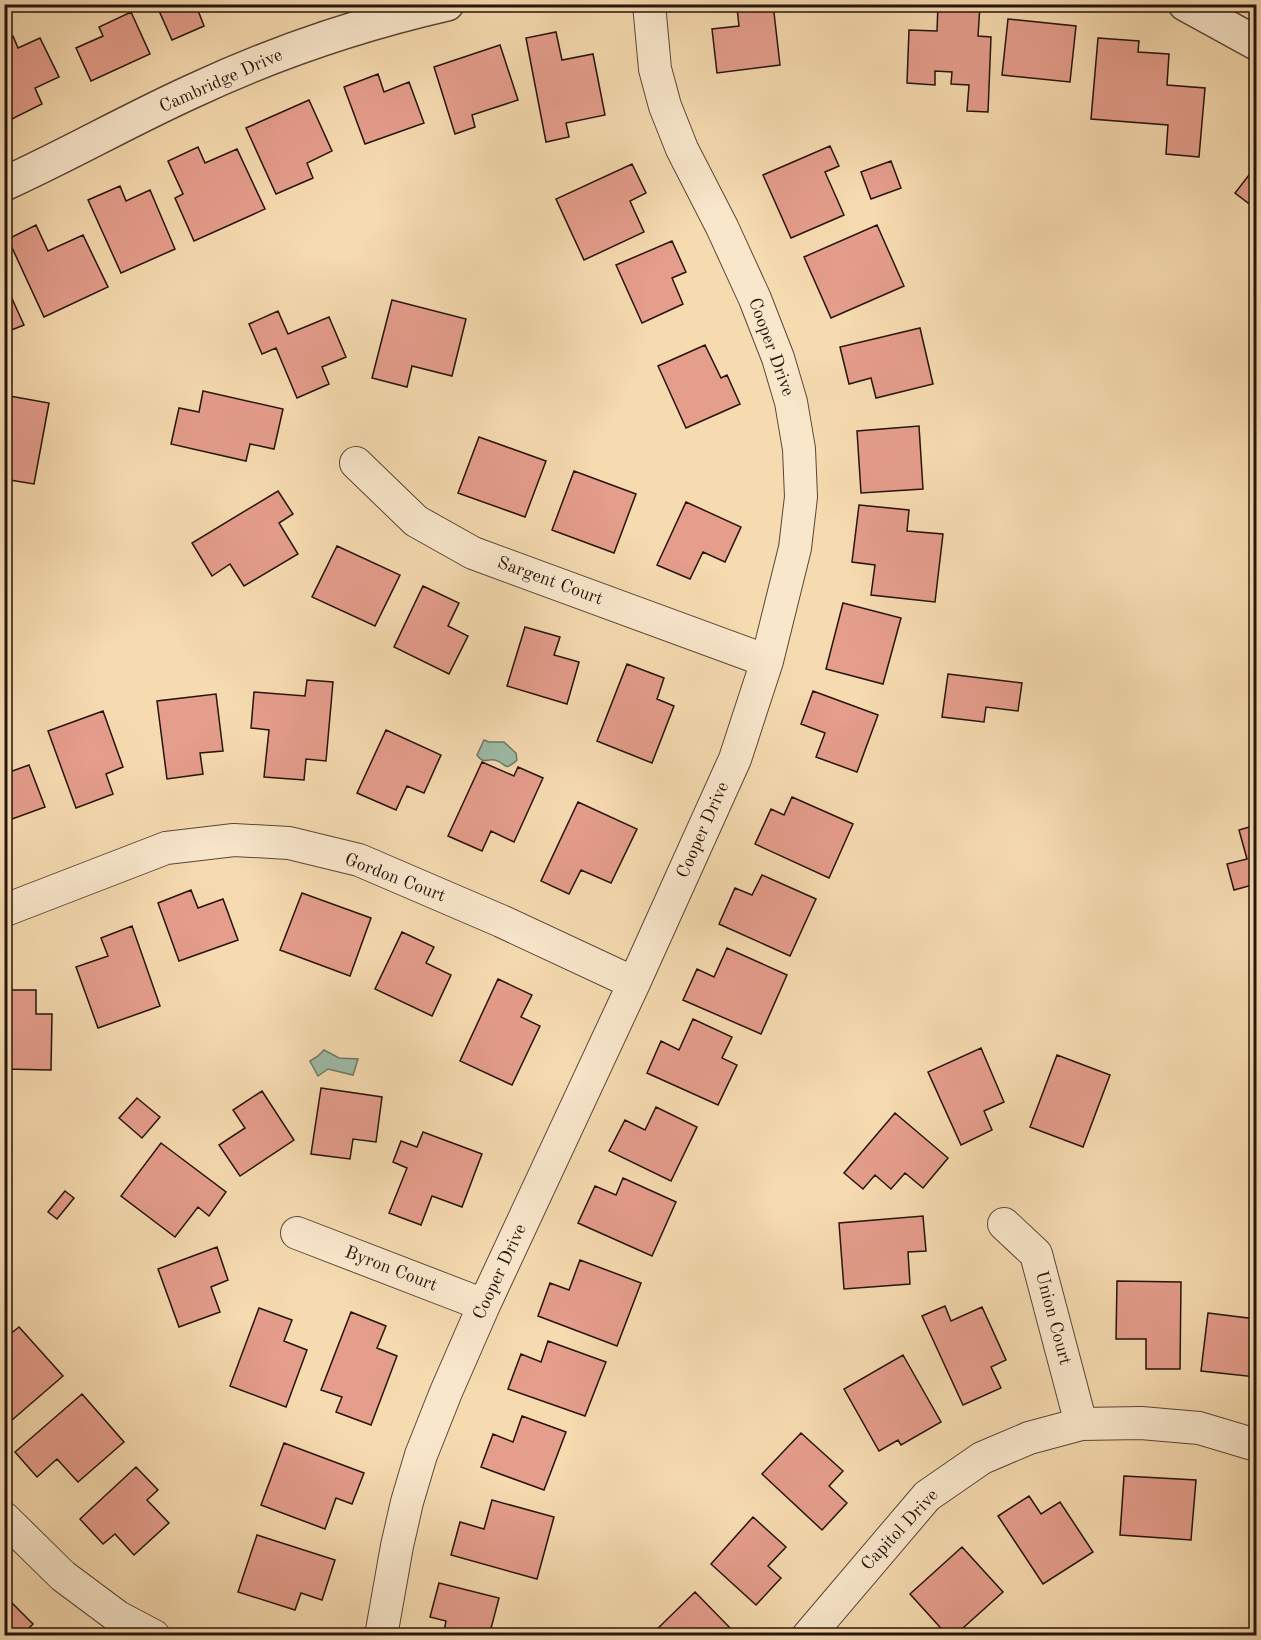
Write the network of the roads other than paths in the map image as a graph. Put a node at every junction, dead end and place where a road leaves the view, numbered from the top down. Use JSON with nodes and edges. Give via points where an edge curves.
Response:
{"nodes":[{"id":1,"x":447,"y":4,"type":"edge"},
{"id":2,"x":649,"y":4,"type":"edge"},
{"id":3,"x":1185,"y":4,"type":"edge"},
{"id":4,"x":1257,"y":43,"type":"edge"},
{"id":5,"x":4,"y":184,"type":"edge"},
{"id":6,"x":356,"y":463,"type":"dead end"},
{"id":7,"x":767,"y":661,"type":"junction"},
{"id":8,"x":8,"y":909,"type":"dead end"},
{"id":9,"x":633,"y":983,"type":"junction"},
{"id":10,"x":1004,"y":1224,"type":"dead end"},
{"id":11,"x":297,"y":1233,"type":"dead end"},
{"id":12,"x":484,"y":1305,"type":"junction"},
{"id":13,"x":1081,"y":1424,"type":"junction"},
{"id":14,"x":1257,"y":1445,"type":"edge"},
{"id":15,"x":4,"y":1518,"type":"edge"},
{"id":16,"x":154,"y":1635,"type":"edge"},
{"id":17,"x":381,"y":1635,"type":"edge"},
{"id":18,"x":808,"y":1635,"type":"edge"}],
"edges":[{"from":1,"to":5,"type":"street","name":"Cambridge Drive","via":[[296,48],[193,91]]},
{"from":2,"to":7,"type":"street","name":"Cooper Drive","via":[[656,69],[665,106],[755,299],[791,402],[801,496],[795,548]]},
{"from":3,"to":4,"type":"street"},
{"from":6,"to":7,"type":"street","name":"Sargent Court","via":[[416,521],[474,552]]},
{"from":7,"to":9,"type":"street","name":"Cooper Drive","via":[[735,759]]},
{"from":8,"to":9,"type":"street","name":"Gordon Court","via":[[166,848],[234,840],[289,843],[359,860]]},
{"from":9,"to":12,"type":"street","name":"Cooper Drive"},
{"from":10,"to":13,"type":"street","name":"Union Court","via":[[1036,1254]]},
{"from":11,"to":12,"type":"street","name":"Byron Court"},
{"from":12,"to":17,"type":"street","name":"Cooper Drive","via":[[421,1455],[397,1546]]},
{"from":13,"to":14,"type":"street","name":"Capitol Drive","via":[[1141,1423],[1199,1428]]},
{"from":13,"to":18,"type":"street","name":"Capitol Drive","via":[[1029,1438],[982,1458],[927,1496]]},
{"from":15,"to":16,"type":"street","via":[[63,1576],[117,1617]]}]}
